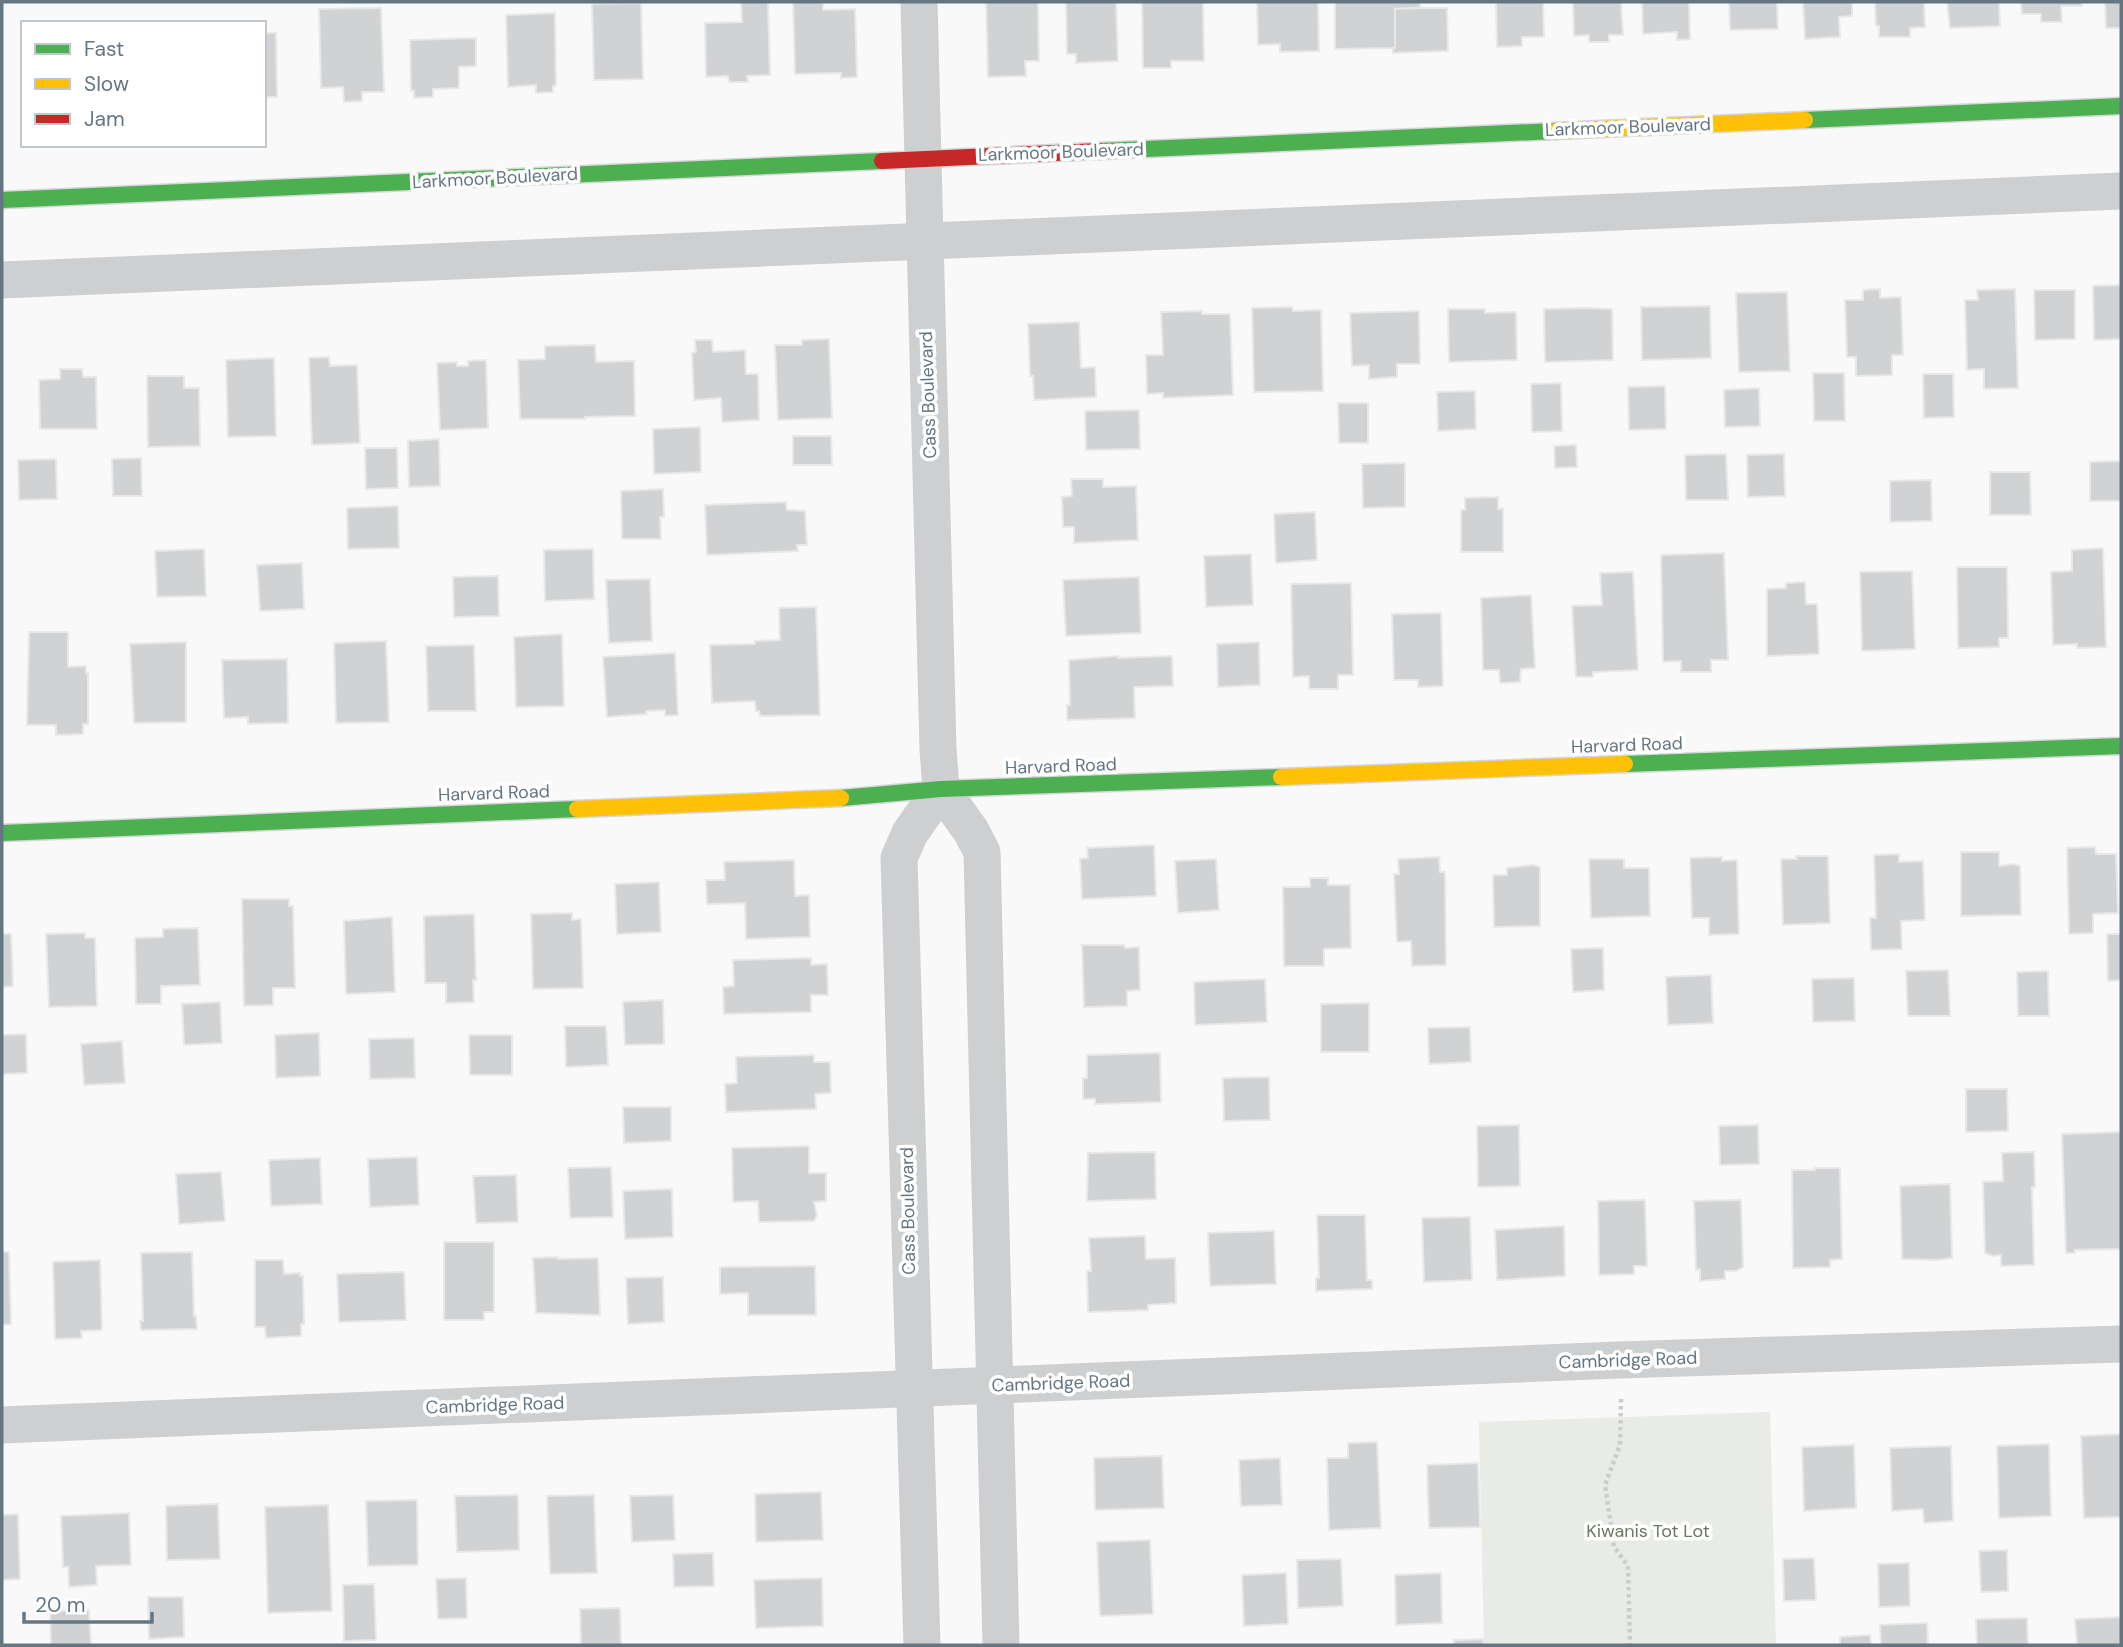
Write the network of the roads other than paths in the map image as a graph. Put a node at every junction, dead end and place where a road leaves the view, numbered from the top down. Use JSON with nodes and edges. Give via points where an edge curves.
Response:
{"nodes":[{"id":1,"x":919,"y":2,"type":"edge"},
{"id":2,"x":2121,"y":106,"type":"edge"},
{"id":3,"x":923,"y":158,"type":"junction"},
{"id":4,"x":2121,"y":191,"type":"edge"},
{"id":5,"x":2,"y":200,"type":"edge"},
{"id":6,"x":924,"y":241,"type":"junction"},
{"id":7,"x":2,"y":281,"type":"edge"},
{"id":8,"x":2121,"y":746,"type":"edge"},
{"id":9,"x":941,"y":789,"type":"junction"},
{"id":10,"x":2,"y":832,"type":"edge"},
{"id":11,"x":2121,"y":1344,"type":"edge"},
{"id":12,"x":995,"y":1385,"type":"junction"},
{"id":13,"x":913,"y":1389,"type":"junction"},
{"id":14,"x":2,"y":1425,"type":"edge"},
{"id":15,"x":922,"y":1645,"type":"edge"},
{"id":16,"x":1001,"y":1645,"type":"edge"}],
"edges":[{"from":1,"to":3,"type":"street","name":"Cass Boulevard"},
{"from":2,"to":3,"type":"street","name":"Larkmoor Boulevard"},
{"from":3,"to":5,"type":"street","name":"Larkmoor Boulevard"},
{"from":3,"to":6,"type":"street","name":"Cass Boulevard"},
{"from":4,"to":6,"type":"street"},
{"from":6,"to":7,"type":"street"},
{"from":6,"to":9,"type":"street","name":"Cass Boulevard"},
{"from":8,"to":9,"type":"street","name":"Harvard Road"},
{"from":9,"to":10,"type":"street","name":"Harvard Road","via":[[862,797]]},
{"from":9,"to":12,"type":"street","via":[[982,852]]},
{"from":9,"to":13,"type":"street","name":"Cass Boulevard","via":[[909,833],[899,858]]},
{"from":11,"to":12,"type":"street","name":"Cambridge Road"},
{"from":12,"to":13,"type":"street","name":"Cambridge Road"},
{"from":12,"to":16,"type":"street"},
{"from":13,"to":14,"type":"street","name":"Cambridge Road"},
{"from":13,"to":15,"type":"street","name":"Cass Boulevard"}]}
